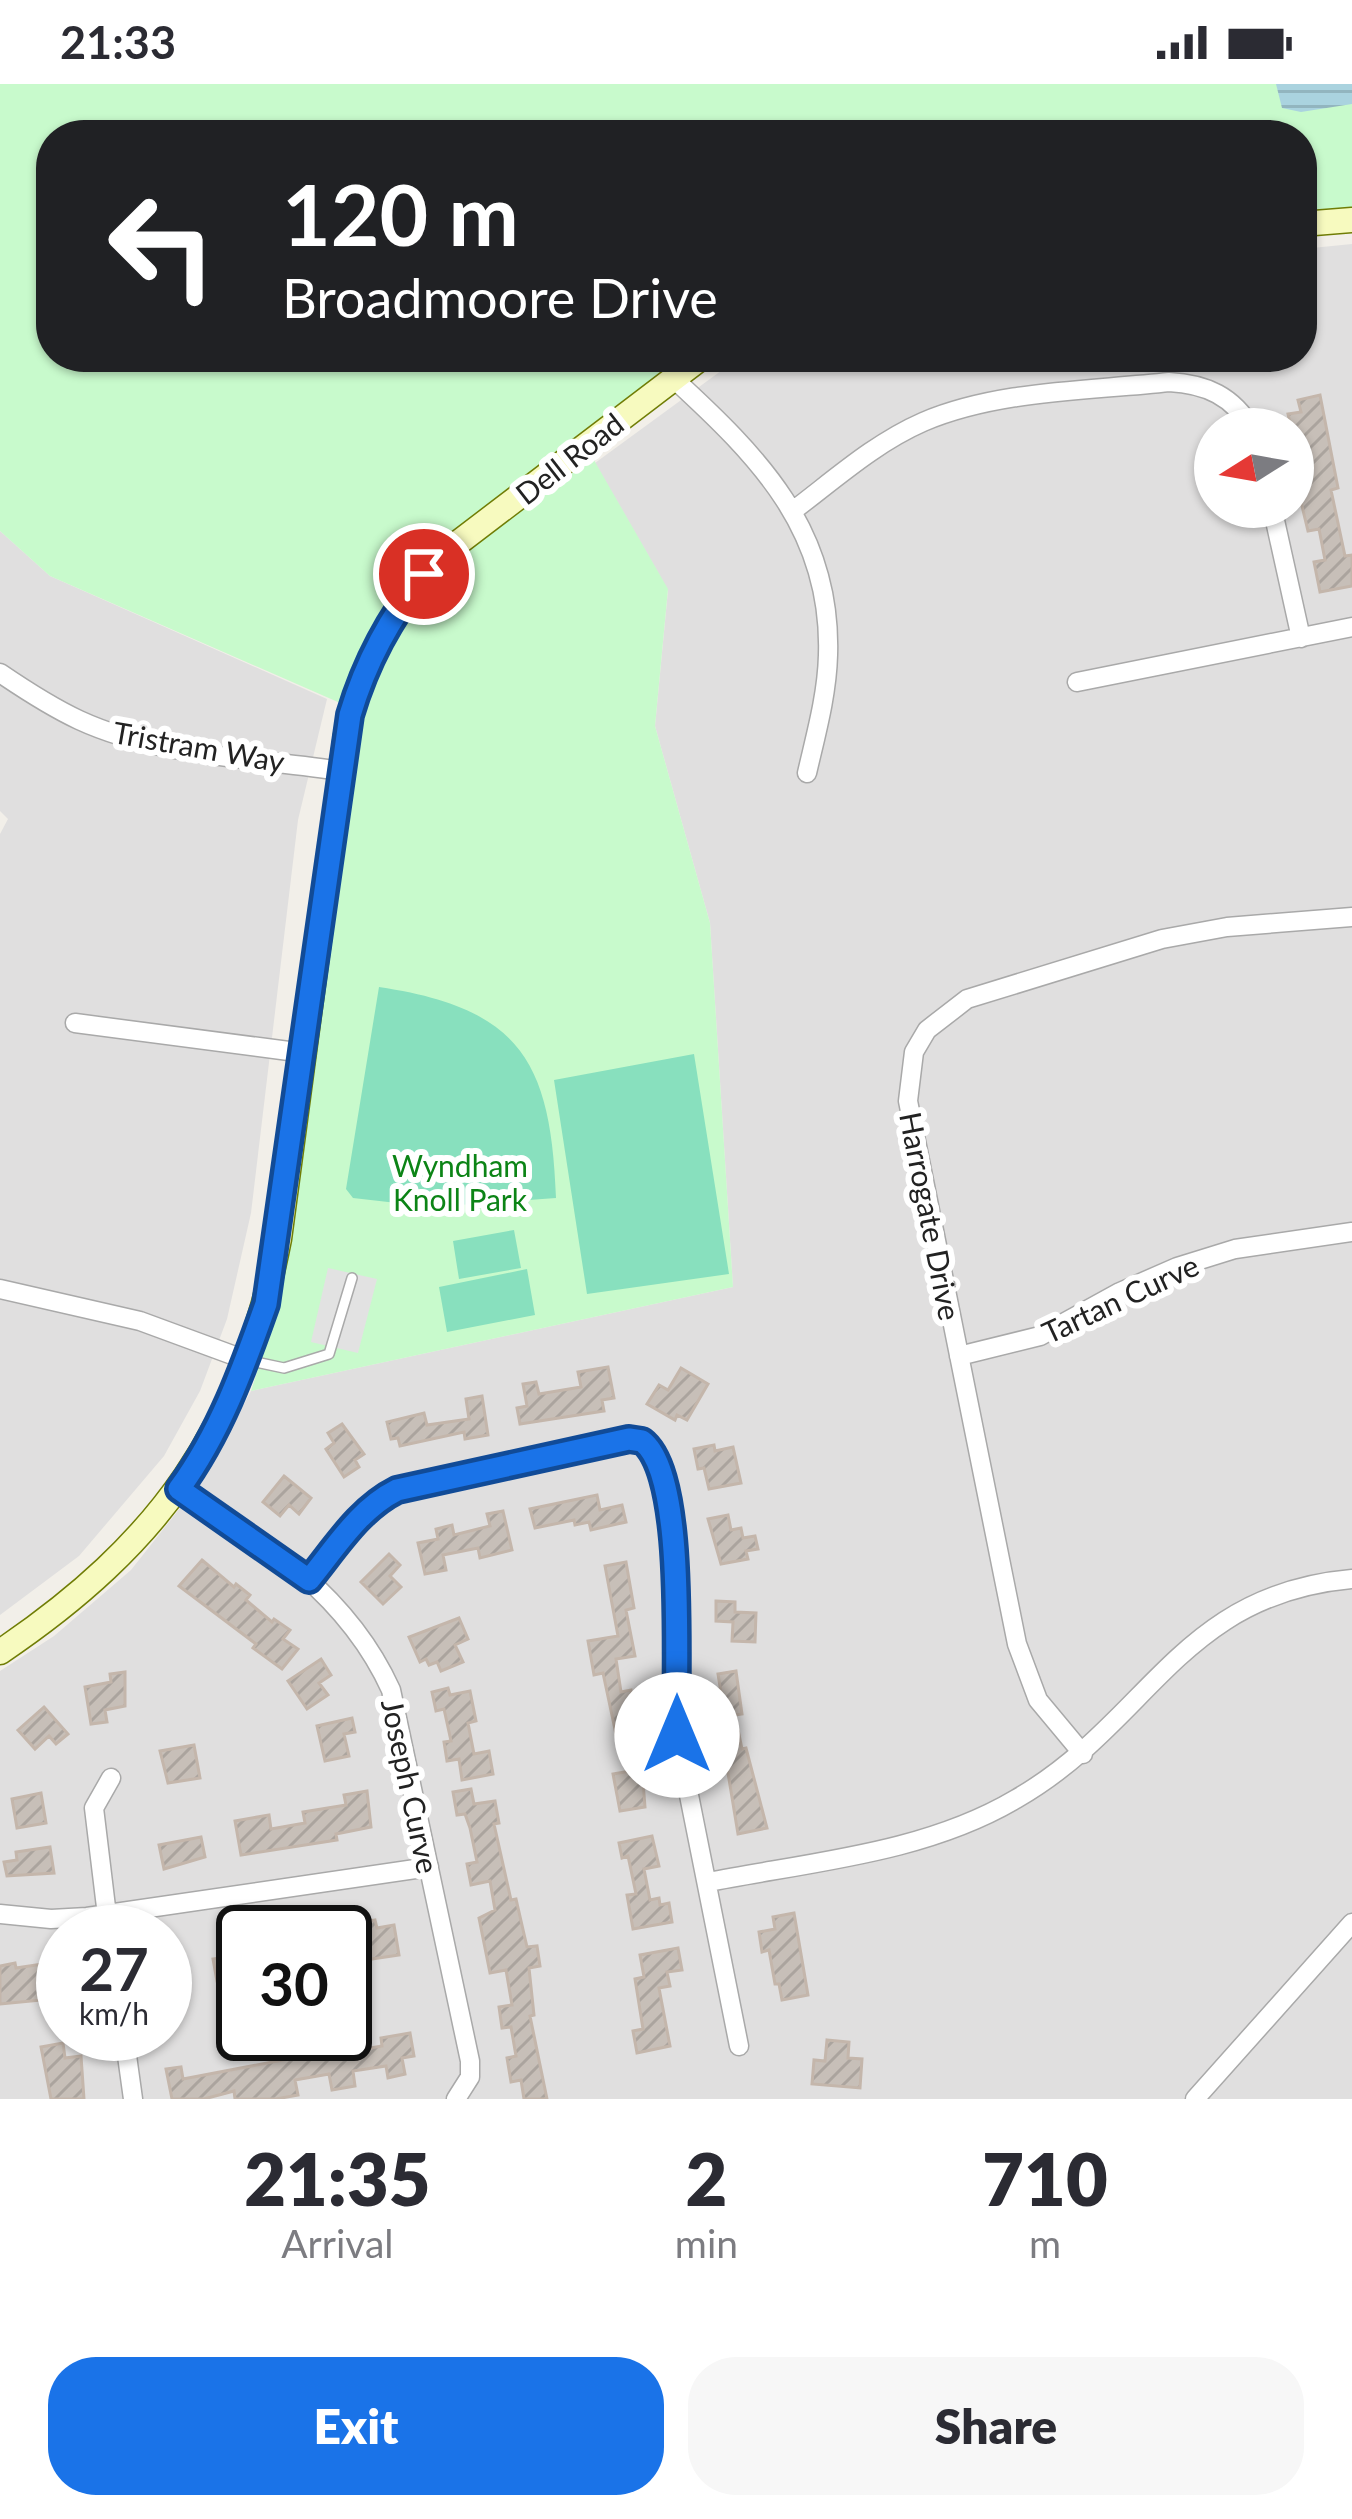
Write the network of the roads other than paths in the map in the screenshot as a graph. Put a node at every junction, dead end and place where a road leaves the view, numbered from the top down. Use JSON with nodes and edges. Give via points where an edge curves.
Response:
{"nodes":[{"id":1,"x":1352,"y":220,"type":"edge"},
{"id":2,"x":1317,"y":223,"type":"edge"},
{"id":3,"x":681,"y":372,"type":"edge"},
{"id":4,"x":673,"y":378,"type":"junction"},
{"id":5,"x":1237,"y":408,"type":"edge"},
{"id":6,"x":794,"y":510,"type":"junction"},
{"id":7,"x":1277,"y":528,"type":"edge"},
{"id":8,"x":1352,"y":627,"type":"edge"},
{"id":9,"x":1301,"y":638,"type":"junction"},
{"id":10,"x":0,"y":673,"type":"edge"},
{"id":11,"x":1077,"y":682,"type":"dead end"},
{"id":12,"x":341,"y":771,"type":"junction"},
{"id":13,"x":807,"y":773,"type":"dead end"},
{"id":14,"x":1352,"y":916,"type":"edge"},
{"id":15,"x":75,"y":1023,"type":"dead end"},
{"id":16,"x":304,"y":1053,"type":"junction"},
{"id":17,"x":1352,"y":1232,"type":"edge"},
{"id":18,"x":352,"y":1278,"type":"dead end"},
{"id":19,"x":0,"y":1288,"type":"edge"},
{"id":20,"x":959,"y":1356,"type":"junction"},
{"id":21,"x":246,"y":1360,"type":"junction"},
{"id":22,"x":179,"y":1489,"type":"junction"},
{"id":23,"x":1352,"y":1579,"type":"edge"},
{"id":24,"x":309,"y":1580,"type":"junction"},
{"id":25,"x":0,"y":1652,"type":"edge"},
{"id":26,"x":1083,"y":1754,"type":"junction"},
{"id":27,"x":110,"y":1778,"type":"dead end"},
{"id":28,"x":429,"y":1868,"type":"junction"},
{"id":29,"x":708,"y":1882,"type":"junction"},
{"id":30,"x":106,"y":1905,"type":"edge"},
{"id":31,"x":192,"y":1909,"type":"edge"},
{"id":32,"x":0,"y":1914,"type":"edge"},
{"id":33,"x":36,"y":1918,"type":"edge"},
{"id":34,"x":1352,"y":1923,"type":"edge"},
{"id":35,"x":739,"y":2046,"type":"dead end"},
{"id":36,"x":128,"y":2061,"type":"edge"},
{"id":37,"x":133,"y":2099,"type":"edge"},
{"id":38,"x":456,"y":2099,"type":"edge"},
{"id":39,"x":1195,"y":2099,"type":"edge"}],
"edges":[{"from":1,"to":2,"type":"street"},
{"from":3,"to":4,"type":"street","name":"Dell Road"},
{"from":4,"to":6,"type":"street","via":[[750,453]]},
{"from":4,"to":12,"type":"street","name":"Dell Road","via":[[424,574],[362,675]]},
{"from":5,"to":6,"type":"street","via":[[1216,391],[1168,382],[969,407],[881,444]]},
{"from":6,"to":13,"type":"street","via":[[826,612],[824,702]]},
{"from":7,"to":9,"type":"street"},
{"from":8,"to":9,"type":"street"},
{"from":9,"to":11,"type":"street"},
{"from":10,"to":12,"type":"street","name":"Tristram Way","via":[[81,721],[128,738]]},
{"from":12,"to":16,"type":"street","name":"Dell Road"},
{"from":14,"to":20,"type":"street","name":"Harrogate Drive","via":[[1227,927],[1119,951],[967,999],[927,1030],[914,1052],[908,1101]]},
{"from":15,"to":16,"type":"street"},
{"from":16,"to":21,"type":"street","name":"Dell Road","via":[[271,1282]]},
{"from":17,"to":20,"type":"street","name":"Tartan Curve","via":[[1235,1249],[1120,1292],[1040,1336]]},
{"from":18,"to":21,"type":"lane","via":[[329,1354],[284,1368]]},
{"from":19,"to":21,"type":"street","via":[[140,1321]]},
{"from":20,"to":26,"type":"street","name":"Harrogate Drive","via":[[1025,1673]]},
{"from":21,"to":22,"type":"street","name":"Dell Road"},
{"from":22,"to":24,"type":"street","name":"Joseph Curve"},
{"from":22,"to":25,"type":"street","name":"Dell Road","via":[[112,1567]]},
{"from":23,"to":26,"type":"street","via":[[1317,1582],[1235,1612],[1167,1665]]},
{"from":24,"to":28,"type":"street","name":"Joseph Curve","via":[[352,1621],[391,1690]]},
{"from":24,"to":29,"type":"street","via":[[362,1515],[397,1490],[629,1439],[652,1448],[676,1574],[677,1735]]},
{"from":26,"to":29,"type":"street","via":[[1016,1799],[950,1829]]},
{"from":27,"to":30,"type":"street","via":[[94,1808]]},
{"from":28,"to":31,"type":"street"},
{"from":28,"to":38,"type":"street","name":"Joseph Curve","via":[[470,2061]]},
{"from":29,"to":35,"type":"street"},
{"from":32,"to":33,"type":"street"},
{"from":34,"to":39,"type":"street"},
{"from":36,"to":37,"type":"street"}]}
